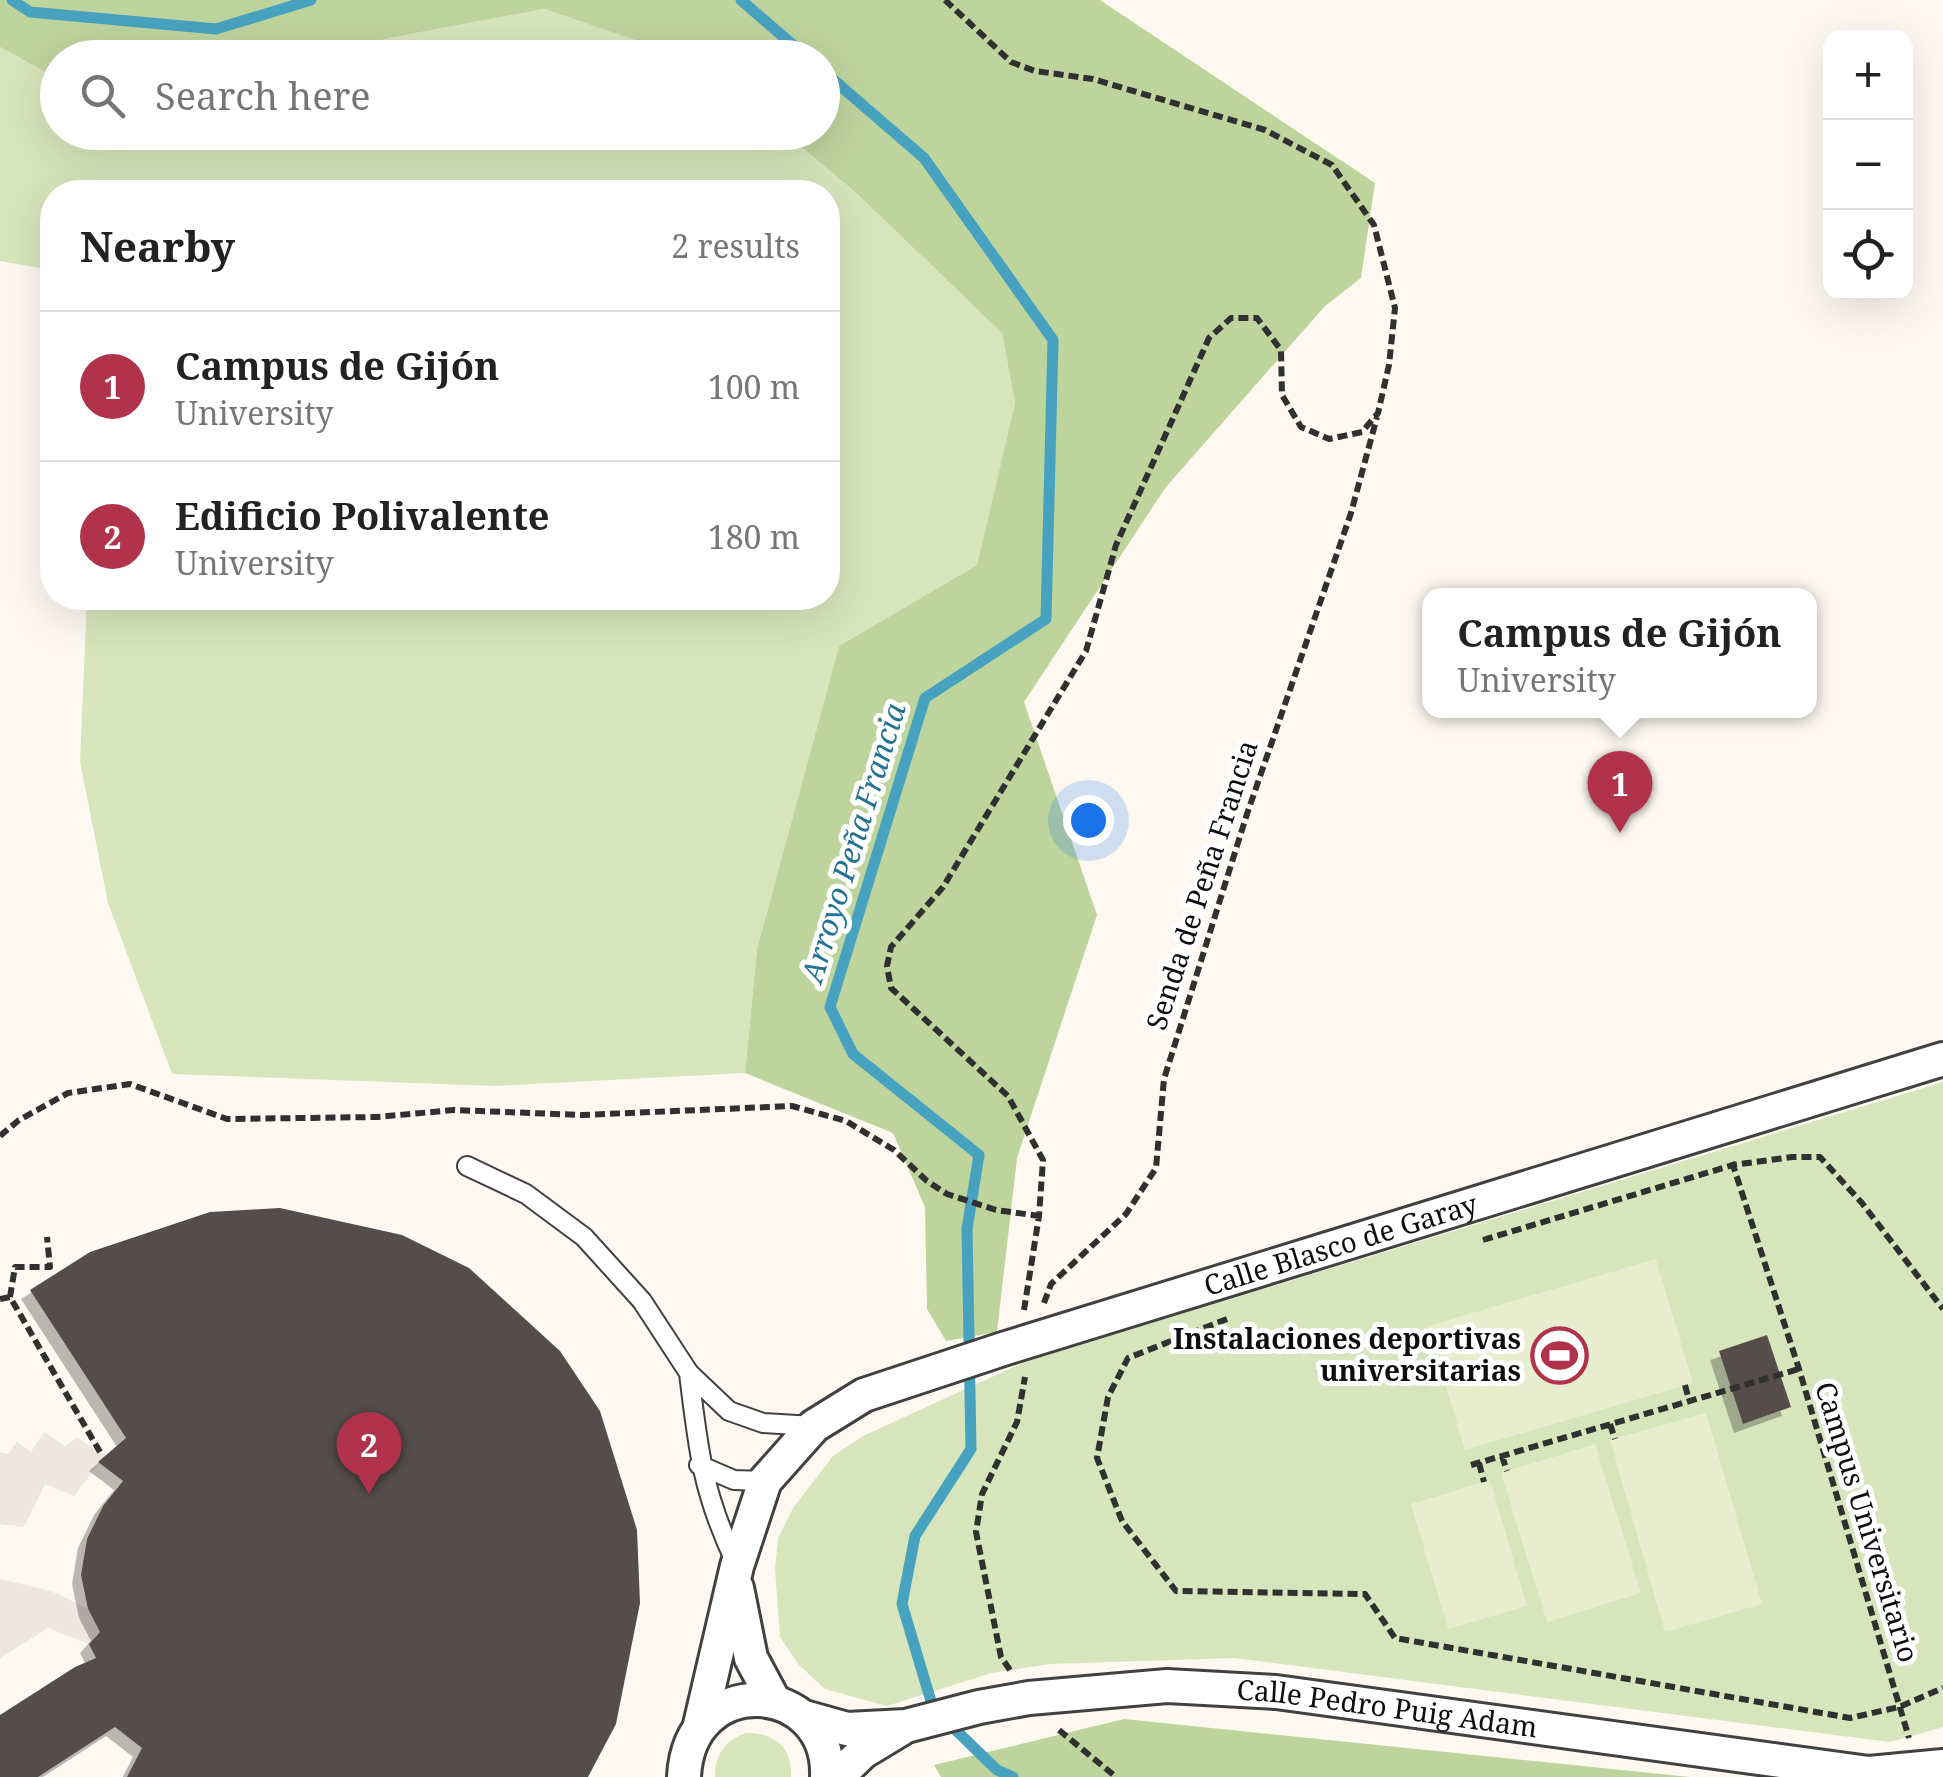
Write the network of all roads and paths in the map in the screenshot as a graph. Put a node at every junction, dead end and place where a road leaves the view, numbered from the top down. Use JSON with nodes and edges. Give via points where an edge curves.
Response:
{"nodes":[{"id":1,"x":945,"y":0,"type":"edge"},
{"id":2,"x":1378,"y":413,"type":"junction"},
{"id":3,"x":1943,"y":1059,"type":"edge"},
{"id":4,"x":1721,"y":1128,"type":"junction"},
{"id":5,"x":0,"y":1136,"type":"edge"},
{"id":6,"x":1733,"y":1165,"type":"junction"},
{"id":7,"x":467,"y":1166,"type":"dead end"},
{"id":8,"x":1039,"y":1216,"type":"junction"},
{"id":9,"x":47,"y":1237,"type":"dead end"},
{"id":10,"x":1469,"y":1244,"type":"dead end"},
{"id":11,"x":10,"y":1297,"type":"junction"},
{"id":12,"x":0,"y":1299,"type":"edge"},
{"id":13,"x":1943,"y":1309,"type":"edge"},
{"id":14,"x":1244,"y":1313,"type":"dead end"},
{"id":15,"x":1016,"y":1345,"type":"junction"},
{"id":16,"x":1798,"y":1369,"type":"junction"},
{"id":17,"x":689,"y":1374,"type":"junction"},
{"id":18,"x":1685,"y":1385,"type":"dead end"},
{"id":19,"x":1689,"y":1400,"type":"junction"},
{"id":20,"x":1610,"y":1424,"type":"junction"},
{"id":21,"x":814,"y":1426,"type":"junction"},
{"id":22,"x":1615,"y":1439,"type":"dead end"},
{"id":23,"x":100,"y":1452,"type":"dead end"},
{"id":24,"x":1502,"y":1456,"type":"junction"},
{"id":25,"x":700,"y":1465,"type":"junction"},
{"id":26,"x":1506,"y":1471,"type":"dead end"},
{"id":27,"x":765,"y":1481,"type":"junction"},
{"id":28,"x":1484,"y":1482,"type":"dead end"},
{"id":29,"x":736,"y":1573,"type":"junction"},
{"id":30,"x":1943,"y":1688,"type":"edge"},
{"id":31,"x":1029,"y":1698,"type":"junction"},
{"id":32,"x":774,"y":1701,"type":"junction"},
{"id":33,"x":1899,"y":1707,"type":"junction"},
{"id":34,"x":804,"y":1717,"type":"junction"},
{"id":35,"x":700,"y":1725,"type":"junction"},
{"id":36,"x":906,"y":1726,"type":"junction"},
{"id":37,"x":1910,"y":1744,"type":"dead end"},
{"id":38,"x":1943,"y":1766,"type":"edge"},
{"id":39,"x":1768,"y":1768,"type":"edge"},
{"id":40,"x":1873,"y":1775,"type":"edge"},
{"id":41,"x":684,"y":1777,"type":"edge"},
{"id":42,"x":828,"y":1777,"type":"edge"},
{"id":43,"x":837,"y":1777,"type":"edge"},
{"id":44,"x":1116,"y":1777,"type":"edge"}],
"edges":[{"from":1,"to":2,"type":"path","name":"Senda de Peña Francia","via":[[1011,62],[1266,130],[1332,165],[1374,225],[1395,308]]},
{"from":2,"to":8,"type":"path","name":"Senda de Peña Francia","via":[[1362,432],[1329,439],[1301,427],[1282,396],[1281,350],[1257,318],[1231,318],[1209,338],[1116,545],[1086,651],[943,888],[892,946],[892,988],[1008,1096],[1042,1160]]},
{"from":2,"to":15,"type":"path","name":"Senda de Peña Francia","via":[[1352,513],[1164,1079],[1156,1168],[1126,1214],[1051,1284]]},
{"from":3,"to":4,"type":"street","name":"Calle Blasco de Garay"},
{"from":4,"to":6,"type":"path","name":"Campus Universitario"},
{"from":4,"to":15,"type":"street","name":"Calle Blasco de Garay"},
{"from":5,"to":8,"type":"path","via":[[68,1094],[130,1084],[227,1119],[454,1110],[582,1116],[792,1106],[846,1121],[950,1195]]},
{"from":6,"to":10,"type":"path"},
{"from":6,"to":13,"type":"path","via":[[1820,1157]]},
{"from":6,"to":16,"type":"path","name":"Campus Universitario"},
{"from":7,"to":17,"type":"lane","via":[[526,1194],[584,1237],[642,1301]]},
{"from":8,"to":15,"type":"path","name":"Senda de Peña Francia"},
{"from":9,"to":11,"type":"path","via":[[50,1266],[15,1266]]},
{"from":11,"to":12,"type":"path"},
{"from":11,"to":23,"type":"path"},
{"from":14,"to":33,"type":"path","via":[[1128,1358],[1108,1397],[1097,1458],[1122,1521],[1176,1591],[1366,1594],[1395,1638],[1850,1718]]},
{"from":15,"to":21,"type":"street","name":"Calle Blasco de Garay","via":[[864,1396]]},
{"from":15,"to":31,"type":"path","name":"Senda de Peña Francia","via":[[1018,1422],[982,1494],[976,1532],[1001,1657]]},
{"from":16,"to":19,"type":"path","name":"Campus Universitario"},
{"from":16,"to":33,"type":"path","name":"Campus Universitario"},
{"from":17,"to":21,"type":"lane","via":[[728,1411],[763,1423]]},
{"from":17,"to":25,"type":"lane"},
{"from":18,"to":19,"type":"path"},
{"from":19,"to":20,"type":"path","name":"Campus Universitario"},
{"from":20,"to":22,"type":"path"},
{"from":20,"to":24,"type":"path","name":"Campus Universitario"},
{"from":21,"to":27,"type":"street","name":"Calle Blasco de Garay"},
{"from":24,"to":26,"type":"path"},
{"from":24,"to":28,"type":"path","name":"Campus Universitario","via":[[1475,1464]]},
{"from":25,"to":27,"type":"lane","via":[[734,1480]]},
{"from":25,"to":29,"type":"lane"},
{"from":27,"to":29,"type":"street"},
{"from":29,"to":32,"type":"street","via":[[751,1658]]},
{"from":29,"to":35,"type":"street"},
{"from":30,"to":33,"type":"path"},
{"from":31,"to":36,"type":"street","name":"Calle Pedro Puig Adam"},
{"from":31,"to":39,"type":"street","name":"Calle Pedro Puig Adam","via":[[1167,1686],[1276,1692]]},
{"from":31,"to":44,"type":"path","name":"Senda de Peña Francia","via":[[1052,1726]]},
{"from":32,"to":34,"type":"street","name":"Calle Pedro Puig Adam"},
{"from":32,"to":35,"type":"street","via":[[734,1703]]},
{"from":33,"to":37,"type":"path","name":"Campus Universitario"},
{"from":34,"to":36,"type":"street","name":"Calle Pedro Puig Adam","via":[[847,1729]]},
{"from":34,"to":42,"type":"street","via":[[820,1736]]},
{"from":35,"to":41,"type":"street","via":[[685,1755]]},
{"from":36,"to":43,"type":"street","name":"Calle Pedro Puig Adam"},
{"from":38,"to":40,"type":"street","name":"Calle Pedro Puig Adam"},
{"from":39,"to":40,"type":"street","name":"Calle Pedro Puig Adam"}]}
